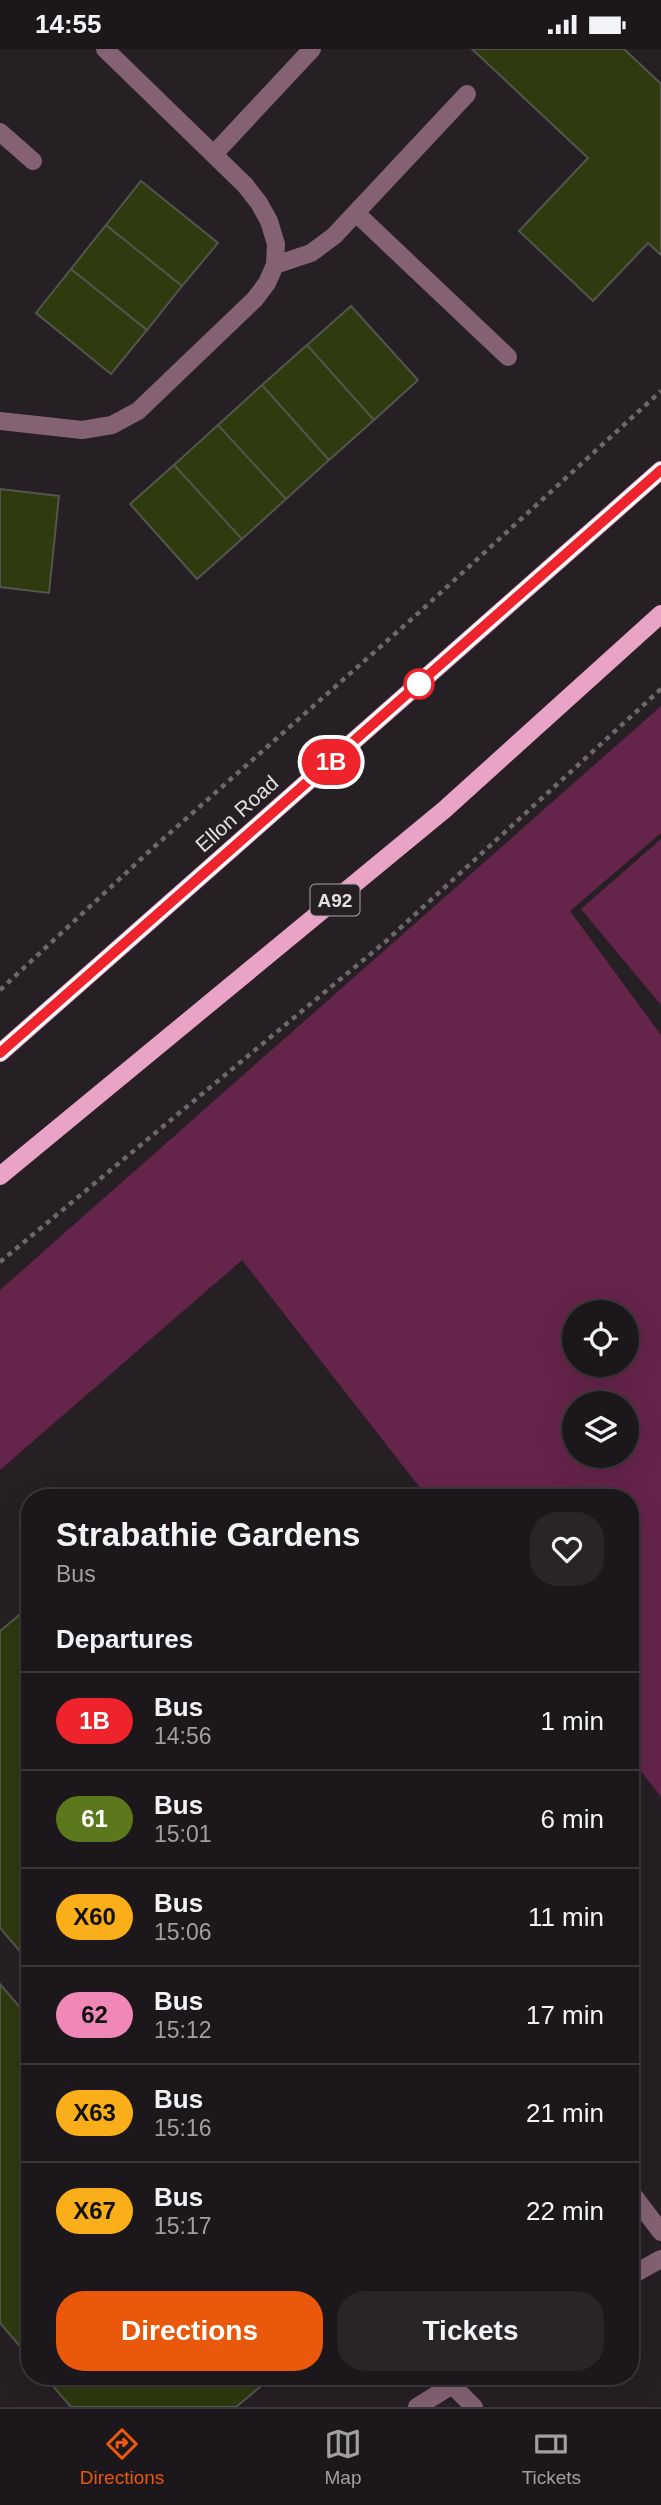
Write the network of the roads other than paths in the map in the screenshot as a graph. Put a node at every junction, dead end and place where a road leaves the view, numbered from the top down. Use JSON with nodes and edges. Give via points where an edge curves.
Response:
{"nodes":[{"id":1,"x":105,"y":49,"type":"edge"},
{"id":2,"x":312,"y":49,"type":"edge"},
{"id":3,"x":467,"y":95,"type":"dead end"},
{"id":4,"x":0,"y":132,"type":"edge"},
{"id":5,"x":214,"y":154,"type":"junction"},
{"id":6,"x":33,"y":161,"type":"dead end"},
{"id":7,"x":356,"y":213,"type":"junction"},
{"id":8,"x":275,"y":265,"type":"junction"},
{"id":9,"x":508,"y":357,"type":"dead end"},
{"id":10,"x":0,"y":421,"type":"edge"},
{"id":11,"x":661,"y":470,"type":"edge"},
{"id":12,"x":661,"y":614,"type":"edge"},
{"id":13,"x":0,"y":1053,"type":"edge"},
{"id":14,"x":0,"y":1177,"type":"edge"},
{"id":15,"x":639,"y":2203,"type":"edge"},
{"id":16,"x":661,"y":2232,"type":"edge"},
{"id":17,"x":661,"y":2259,"type":"edge"},
{"id":18,"x":639,"y":2271,"type":"edge"},
{"id":19,"x":452,"y":2385,"type":"edge"},
{"id":20,"x":460,"y":2385,"type":"edge"},
{"id":21,"x":417,"y":2407,"type":"edge"},
{"id":22,"x":474,"y":2407,"type":"edge"}],
"edges":[{"from":1,"to":5,"type":"street"},
{"from":2,"to":5,"type":"street"},
{"from":3,"to":7,"type":"street"},
{"from":4,"to":6,"type":"street"},
{"from":5,"to":8,"type":"street","via":[[245,184],[264,212],[276,244]]},
{"from":7,"to":8,"type":"street","via":[[311,253]]},
{"from":7,"to":9,"type":"street"},
{"from":8,"to":10,"type":"street","via":[[255,299],[138,411],[112,425],[82,430]]},
{"from":11,"to":13,"type":"main road","name":"Ellon Road"},
{"from":12,"to":14,"type":"main road","number":"A92","via":[[444,810]]},
{"from":15,"to":16,"type":"street"},
{"from":17,"to":18,"type":"street"},
{"from":19,"to":21,"type":"street"},
{"from":20,"to":22,"type":"street"}]}
